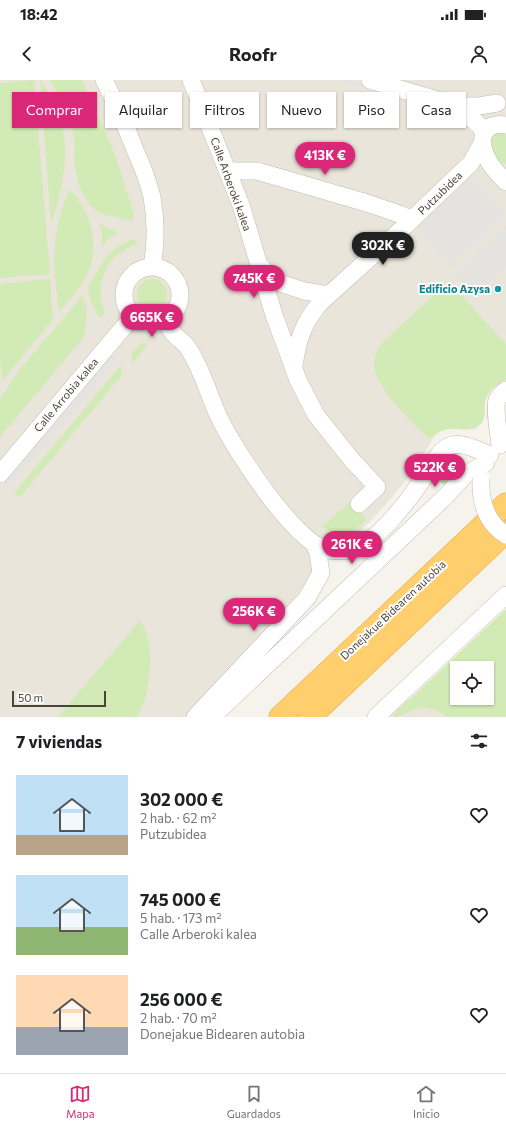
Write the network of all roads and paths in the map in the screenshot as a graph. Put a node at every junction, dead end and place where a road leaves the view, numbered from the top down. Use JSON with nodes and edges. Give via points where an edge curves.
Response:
{"nodes":[{"id":1,"x":104,"y":80,"type":"edge"},
{"id":2,"x":192,"y":80,"type":"edge"},
{"id":3,"x":370,"y":80,"type":"edge"},
{"id":4,"x":410,"y":92,"type":"edge"},
{"id":5,"x":466,"y":106,"type":"edge"},
{"id":6,"x":503,"y":106,"type":"edge"},
{"id":7,"x":466,"y":114,"type":"edge"},
{"id":8,"x":506,"y":125,"type":"edge"},
{"id":9,"x":484,"y":135,"type":"junction"},
{"id":10,"x":471,"y":163,"type":"junction"},
{"id":11,"x":496,"y":166,"type":"edge"},
{"id":12,"x":228,"y":171,"type":"junction"},
{"id":13,"x":506,"y":182,"type":"edge"},
{"id":14,"x":411,"y":220,"type":"junction"},
{"id":15,"x":260,"y":266,"type":"junction"},
{"id":16,"x":152,"y":267,"type":"junction"},
{"id":17,"x":329,"y":295,"type":"junction"},
{"id":18,"x":133,"y":316,"type":"junction"},
{"id":19,"x":166,"y":321,"type":"junction"},
{"id":20,"x":294,"y":369,"type":"junction"},
{"id":21,"x":506,"y":390,"type":"edge"},
{"id":22,"x":497,"y":410,"type":"junction"},
{"id":23,"x":506,"y":424,"type":"edge"},
{"id":24,"x":493,"y":456,"type":"edge"},
{"id":25,"x":0,"y":474,"type":"edge"},
{"id":26,"x":359,"y":504,"type":"dead end"},
{"id":27,"x":506,"y":504,"type":"edge"},
{"id":28,"x":506,"y":533,"type":"edge"},
{"id":29,"x":314,"y":544,"type":"junction"},
{"id":30,"x":506,"y":594,"type":"edge"},
{"id":31,"x":195,"y":717,"type":"edge"},
{"id":32,"x":212,"y":717,"type":"edge"},
{"id":33,"x":280,"y":717,"type":"edge"},
{"id":34,"x":310,"y":717,"type":"edge"},
{"id":35,"x":376,"y":717,"type":"edge"}],
"edges":[{"from":1,"to":16,"type":"street","via":[[119,110],[152,197],[155,224]]},
{"from":2,"to":12,"type":"street","name":"Calle Arberoki kalea"},
{"from":3,"to":4,"type":"street"},
{"from":5,"to":6,"type":"street"},
{"from":6,"to":9,"type":"street","name":"Putzubidea","via":[[491,111]]},
{"from":7,"to":9,"type":"street","via":[[479,125]]},
{"from":8,"to":9,"type":"street","via":[[499,124]]},
{"from":9,"to":10,"type":"street","name":"Putzubidea"},
{"from":9,"to":11,"type":"street","via":[[483,151]]},
{"from":10,"to":11,"type":"street","name":"Putzubidea"},
{"from":10,"to":14,"type":"street","name":"Putzubidea"},
{"from":11,"to":13,"type":"street"},
{"from":12,"to":14,"type":"street","via":[[257,171],[368,203]]},
{"from":12,"to":15,"type":"street","name":"Calle Arberoki kalea"},
{"from":14,"to":17,"type":"street","name":"Putzubidea"},
{"from":15,"to":17,"type":"street","name":"Calle Arberoki kalea","via":[[277,282],[304,291]]},
{"from":15,"to":20,"type":"street","name":"Calle Arberoki kalea","via":[[274,315]]},
{"from":16,"to":18,"type":"street","via":[[136,272],[126,285],[124,301]]},
{"from":16,"to":19,"type":"street","via":[[163,269],[172,275],[180,289],[179,305]]},
{"from":17,"to":20,"type":"street","name":"Putzubidea","via":[[304,326],[297,344]]},
{"from":18,"to":19,"type":"street","via":[[146,323]]},
{"from":18,"to":25,"type":"street","name":"Calle Arrobia kalea"},
{"from":19,"to":29,"type":"street","via":[[172,332],[188,348],[217,414],[258,482],[297,530]]},
{"from":20,"to":26,"type":"street","name":"Calle Arberoki kalea","via":[[316,415],[376,487]]},
{"from":21,"to":22,"type":"street","via":[[497,400]]},
{"from":22,"to":23,"type":"street"},
{"from":22,"to":24,"type":"street"},
{"from":24,"to":28,"type":"street","bridge":true,"via":[[480,494],[484,509],[492,522]]},
{"from":24,"to":29,"type":"street","via":[[474,448],[458,445],[447,447],[408,499],[364,545],[341,552]]},
{"from":24,"to":32,"type":"street","via":[[465,475],[446,496]]},
{"from":27,"to":33,"type":"highway","name":"Donejakue Bidearen autobia"},
{"from":28,"to":34,"type":"highway","name":"Donejakue Bidearen autobia"},
{"from":29,"to":31,"type":"street","via":[[321,573],[307,598]]},
{"from":30,"to":35,"type":"street"}]}
